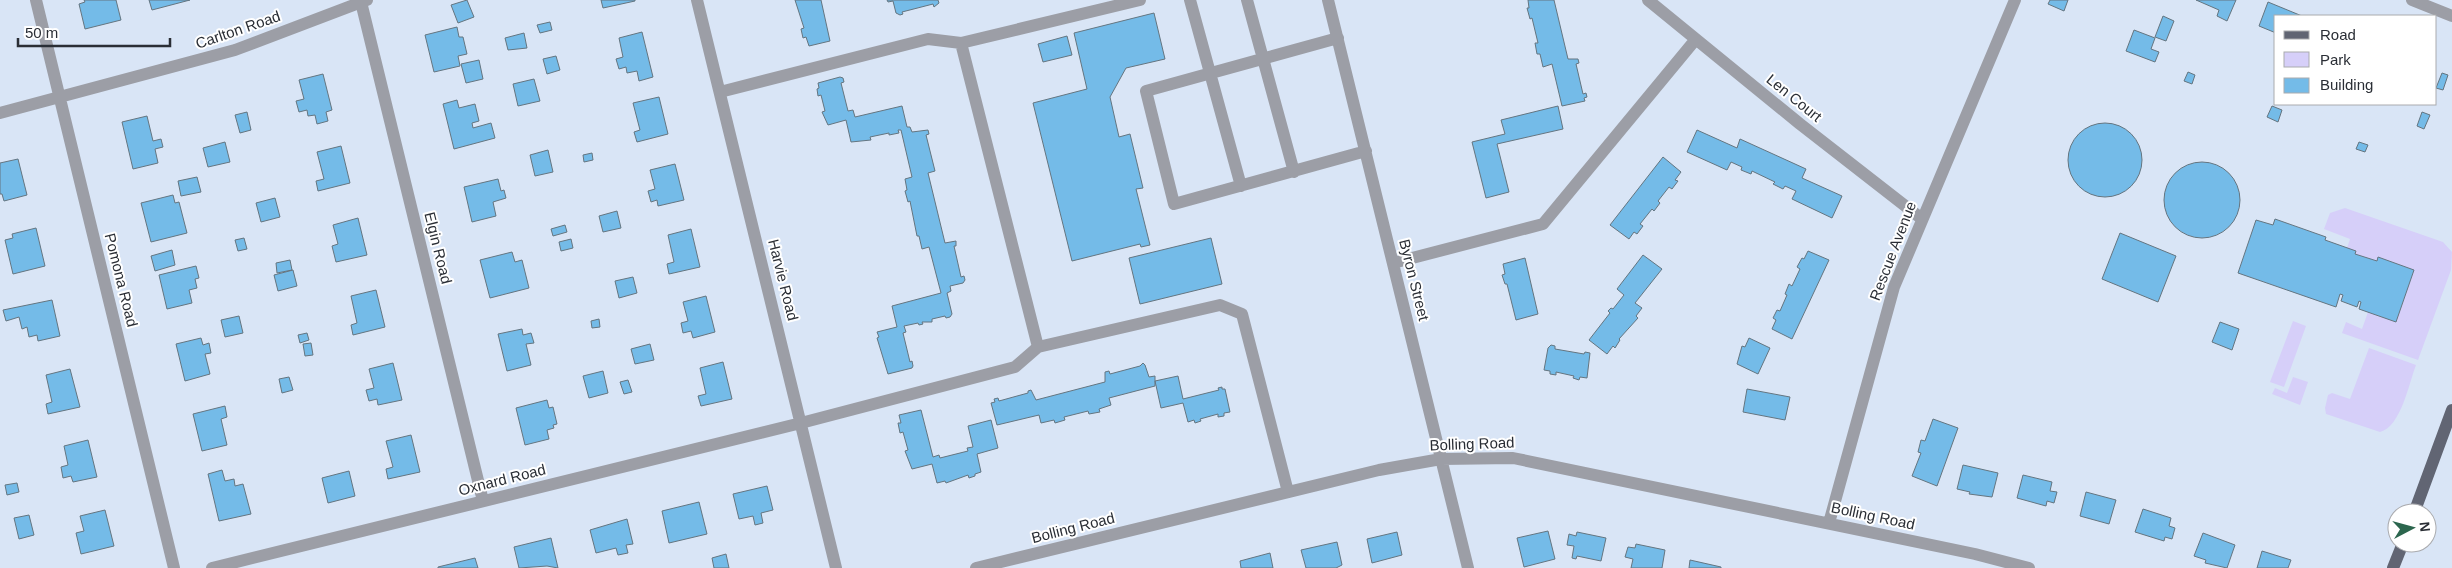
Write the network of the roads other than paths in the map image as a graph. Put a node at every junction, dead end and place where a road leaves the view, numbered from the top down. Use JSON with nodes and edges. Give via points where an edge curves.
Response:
{"nodes":[{"id":1,"x":36,"y":0,"type":"edge"},
{"id":2,"x":697,"y":0,"type":"edge"},
{"id":3,"x":1140,"y":0,"type":"edge"},
{"id":4,"x":1190,"y":0,"type":"edge"},
{"id":5,"x":1247,"y":0,"type":"edge"},
{"id":6,"x":1328,"y":0,"type":"edge"},
{"id":7,"x":1648,"y":0,"type":"edge"},
{"id":8,"x":2015,"y":0,"type":"edge"},
{"id":9,"x":2412,"y":0,"type":"edge"},
{"id":10,"x":364,"y":1,"type":"edge"},
{"id":11,"x":2452,"y":16,"type":"edge"},
{"id":12,"x":1338,"y":38,"type":"junction"},
{"id":13,"x":1696,"y":39,"type":"junction"},
{"id":14,"x":961,"y":43,"type":"junction"},
{"id":15,"x":1263,"y":59,"type":"junction"},
{"id":16,"x":1208,"y":74,"type":"junction"},
{"id":17,"x":720,"y":92,"type":"junction"},
{"id":18,"x":60,"y":99,"type":"junction"},
{"id":19,"x":0,"y":114,"type":"edge"},
{"id":20,"x":1366,"y":152,"type":"junction"},
{"id":21,"x":1294,"y":172,"type":"junction"},
{"id":22,"x":1241,"y":186,"type":"junction"},
{"id":23,"x":1922,"y":219,"type":"junction"},
{"id":24,"x":1393,"y":263,"type":"junction"},
{"id":25,"x":1038,"y":347,"type":"junction"},
{"id":26,"x":2452,"y":410,"type":"edge"},
{"id":27,"x":801,"y":423,"type":"junction"},
{"id":28,"x":1441,"y":459,"type":"junction"},
{"id":29,"x":1288,"y":492,"type":"junction"},
{"id":30,"x":483,"y":501,"type":"junction"},
{"id":31,"x":2418,"y":503,"type":"edge"},
{"id":32,"x":1829,"y":523,"type":"junction"},
{"id":33,"x":2399,"y":553,"type":"edge"},
{"id":34,"x":174,"y":568,"type":"edge"},
{"id":35,"x":212,"y":568,"type":"edge"},
{"id":36,"x":836,"y":568,"type":"edge"},
{"id":37,"x":976,"y":568,"type":"edge"},
{"id":38,"x":1468,"y":568,"type":"edge"},
{"id":39,"x":2029,"y":568,"type":"edge"},
{"id":40,"x":2393,"y":568,"type":"edge"}],
"edges":[{"from":1,"to":18,"type":"street","name":"Pomona Road"},
{"from":2,"to":17,"type":"street","name":"Harvie Road"},
{"from":3,"to":14,"type":"street"},
{"from":4,"to":16,"type":"street"},
{"from":5,"to":15,"type":"street"},
{"from":6,"to":12,"type":"street","name":"Byron Street"},
{"from":7,"to":13,"type":"street","name":"Len Court"},
{"from":8,"to":23,"type":"street","name":"Rescue Avenue"},
{"from":9,"to":11,"type":"street"},
{"from":10,"to":18,"type":"street","name":"Carlton Road","via":[[235,50]]},
{"from":10,"to":30,"type":"street","name":"Elgin Road"},
{"from":12,"to":15,"type":"street"},
{"from":12,"to":20,"type":"street","name":"Byron Street"},
{"from":13,"to":23,"type":"street","name":"Len Court"},
{"from":13,"to":24,"type":"street","via":[[1543,224]]},
{"from":14,"to":17,"type":"street","via":[[928,39]]},
{"from":14,"to":25,"type":"street"},
{"from":15,"to":16,"type":"street"},
{"from":15,"to":21,"type":"street"},
{"from":16,"to":22,"type":"street"},
{"from":16,"to":22,"type":"street","via":[[1146,91],[1174,204]]},
{"from":17,"to":27,"type":"street","name":"Harvie Road"},
{"from":18,"to":19,"type":"street","name":"Carlton Road"},
{"from":18,"to":34,"type":"street","name":"Pomona Road"},
{"from":20,"to":21,"type":"street"},
{"from":20,"to":24,"type":"street","name":"Byron Street"},
{"from":21,"to":22,"type":"street"},
{"from":23,"to":32,"type":"street","name":"Rescue Avenue","via":[[1894,287]]},
{"from":24,"to":28,"type":"street","name":"Byron Street"},
{"from":25,"to":27,"type":"street","name":"Oxnard Road","via":[[1015,367]]},
{"from":25,"to":29,"type":"street","via":[[1220,305],[1242,314]]},
{"from":26,"to":31,"type":"main road"},
{"from":27,"to":30,"type":"street","name":"Oxnard Road"},
{"from":27,"to":36,"type":"street","name":"Harvie Road"},
{"from":28,"to":29,"type":"street","name":"Bolling Road"},
{"from":28,"to":32,"type":"street","name":"Bolling Road","via":[[1513,458]]},
{"from":28,"to":38,"type":"street","name":"Byron Street"},
{"from":29,"to":37,"type":"street","name":"Bolling Road"},
{"from":30,"to":35,"type":"street","name":"Oxnard Road"},
{"from":32,"to":39,"type":"street","name":"Bolling Road"},
{"from":33,"to":40,"type":"main road"}]}
